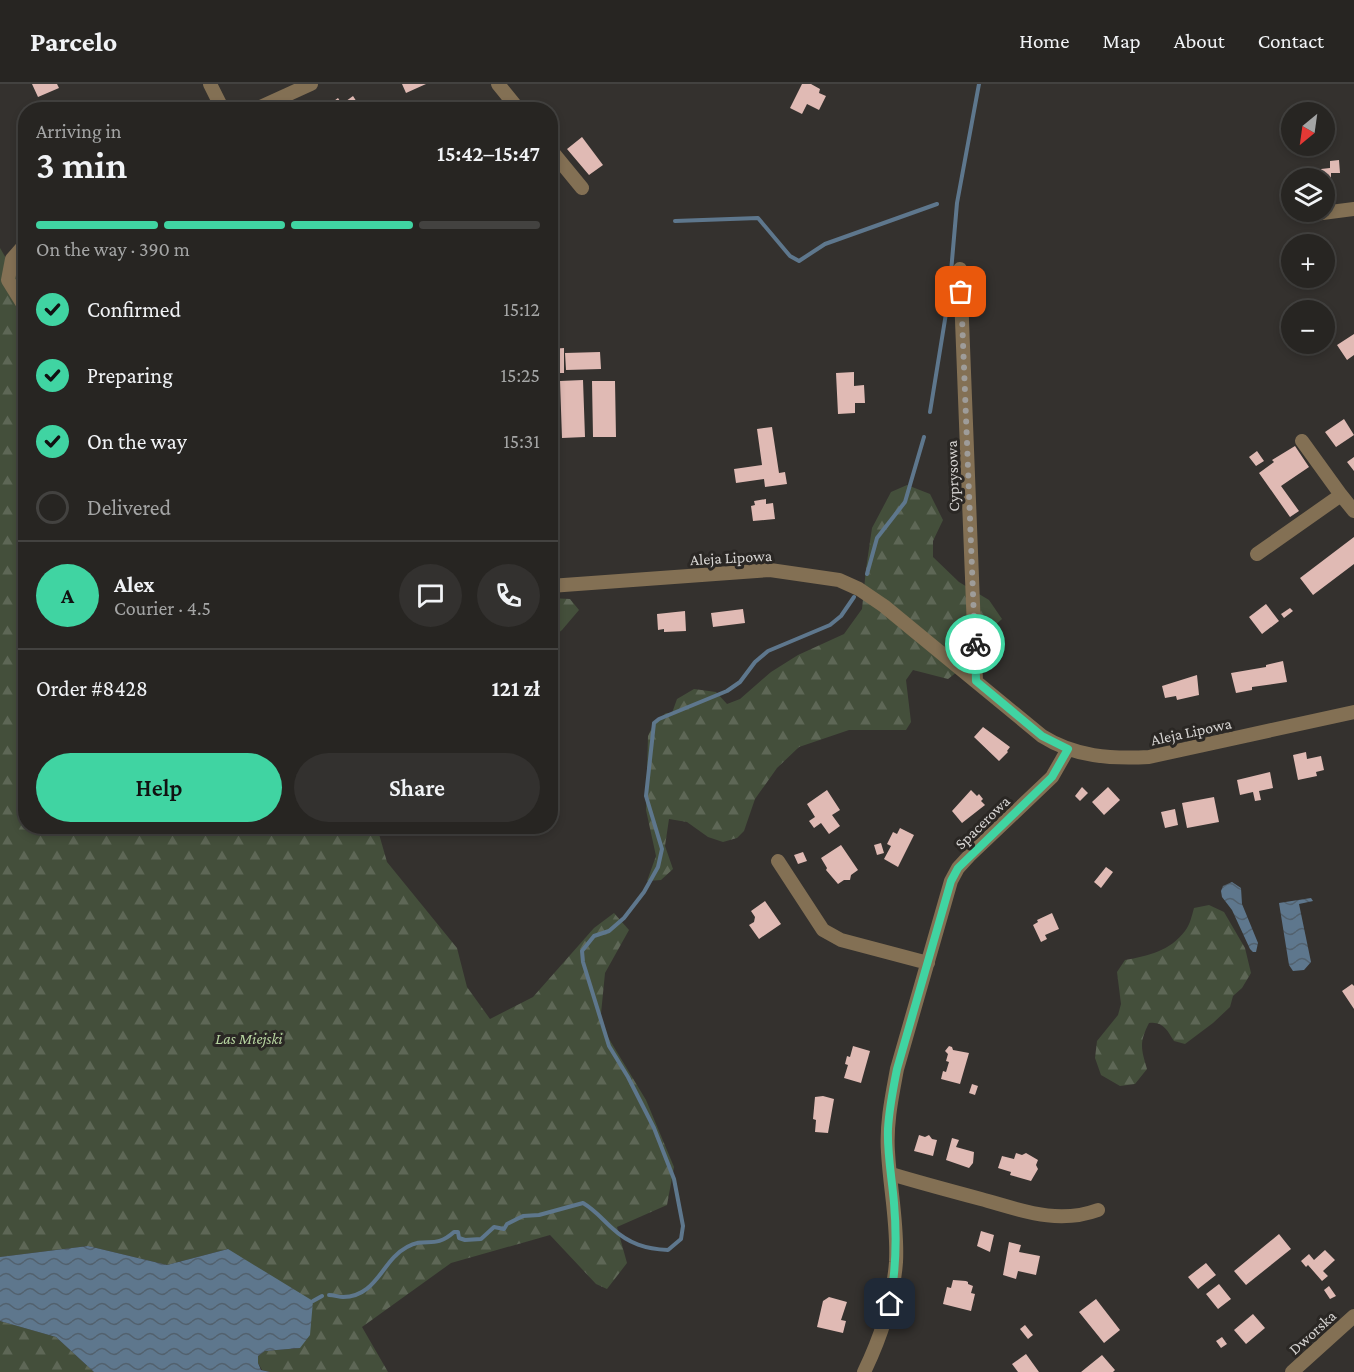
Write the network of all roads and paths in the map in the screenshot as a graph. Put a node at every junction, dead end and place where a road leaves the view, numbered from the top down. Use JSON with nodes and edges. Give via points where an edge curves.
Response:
{"nodes":[{"id":1,"x":210,"y":84,"type":"edge"},
{"id":2,"x":311,"y":84,"type":"edge"},
{"id":3,"x":498,"y":84,"type":"edge"},
{"id":4,"x":219,"y":102,"type":"edge"},
{"id":5,"x":272,"y":102,"type":"edge"},
{"id":6,"x":513,"y":102,"type":"edge"},
{"id":7,"x":558,"y":158,"type":"edge"},
{"id":8,"x":582,"y":188,"type":"dead end"},
{"id":9,"x":1354,"y":209,"type":"edge"},
{"id":10,"x":1335,"y":211,"type":"edge"},
{"id":11,"x":18,"y":252,"type":"edge"},
{"id":12,"x":960,"y":269,"type":"dead end"},
{"id":13,"x":4,"y":275,"type":"edge"},
{"id":14,"x":18,"y":297,"type":"edge"},
{"id":15,"x":1302,"y":441,"type":"dead end"},
{"id":16,"x":1341,"y":495,"type":"junction"},
{"id":17,"x":1354,"y":511,"type":"edge"},
{"id":18,"x":1257,"y":554,"type":"dead end"},
{"id":19,"x":558,"y":585,"type":"edge"},
{"id":20,"x":976,"y":681,"type":"junction"},
{"id":21,"x":1354,"y":712,"type":"edge"},
{"id":22,"x":1068,"y":749,"type":"junction"},
{"id":23,"x":778,"y":861,"type":"dead end"},
{"id":24,"x":928,"y":963,"type":"junction"},
{"id":25,"x":891,"y":1174,"type":"junction"},
{"id":26,"x":1098,"y":1210,"type":"dead end"},
{"id":27,"x":1354,"y":1316,"type":"edge"},
{"id":28,"x":1306,"y":1367,"type":"edge"},
{"id":29,"x":864,"y":1372,"type":"edge"},
{"id":30,"x":1292,"y":1372,"type":"edge"}],
"edges":[{"from":1,"to":4,"type":"street"},
{"from":2,"to":5,"type":"street"},
{"from":3,"to":6,"type":"street"},
{"from":7,"to":8,"type":"street"},
{"from":9,"to":10,"type":"street"},
{"from":11,"to":13,"type":"street"},
{"from":12,"to":20,"type":"street","name":"Cyprysowa"},
{"from":13,"to":14,"type":"street"},
{"from":15,"to":16,"type":"street"},
{"from":16,"to":17,"type":"street"},
{"from":16,"to":18,"type":"street"},
{"from":19,"to":20,"type":"street","name":"Aleja Lipowa","via":[[770,570],[839,580],[884,606]]},
{"from":20,"to":22,"type":"street","name":"Aleja Lipowa","via":[[1042,736]]},
{"from":21,"to":22,"type":"street","name":"Aleja Lipowa","via":[[1149,757],[1090,755]]},
{"from":22,"to":24,"type":"street","name":"Spacerowa","via":[[1052,777],[958,868]]},
{"from":23,"to":24,"type":"street","via":[[823,930],[841,940]]},
{"from":24,"to":25,"type":"street","name":"Spacerowa","via":[[892,1096],[888,1128]]},
{"from":25,"to":26,"type":"street","via":[[1031,1214],[1068,1217]]},
{"from":25,"to":29,"type":"street","name":"Spacerowa","via":[[896,1235],[893,1283],[884,1325]]},
{"from":27,"to":28,"type":"street","name":"Dworska"},
{"from":28,"to":30,"type":"street","name":"Dworska"}]}
